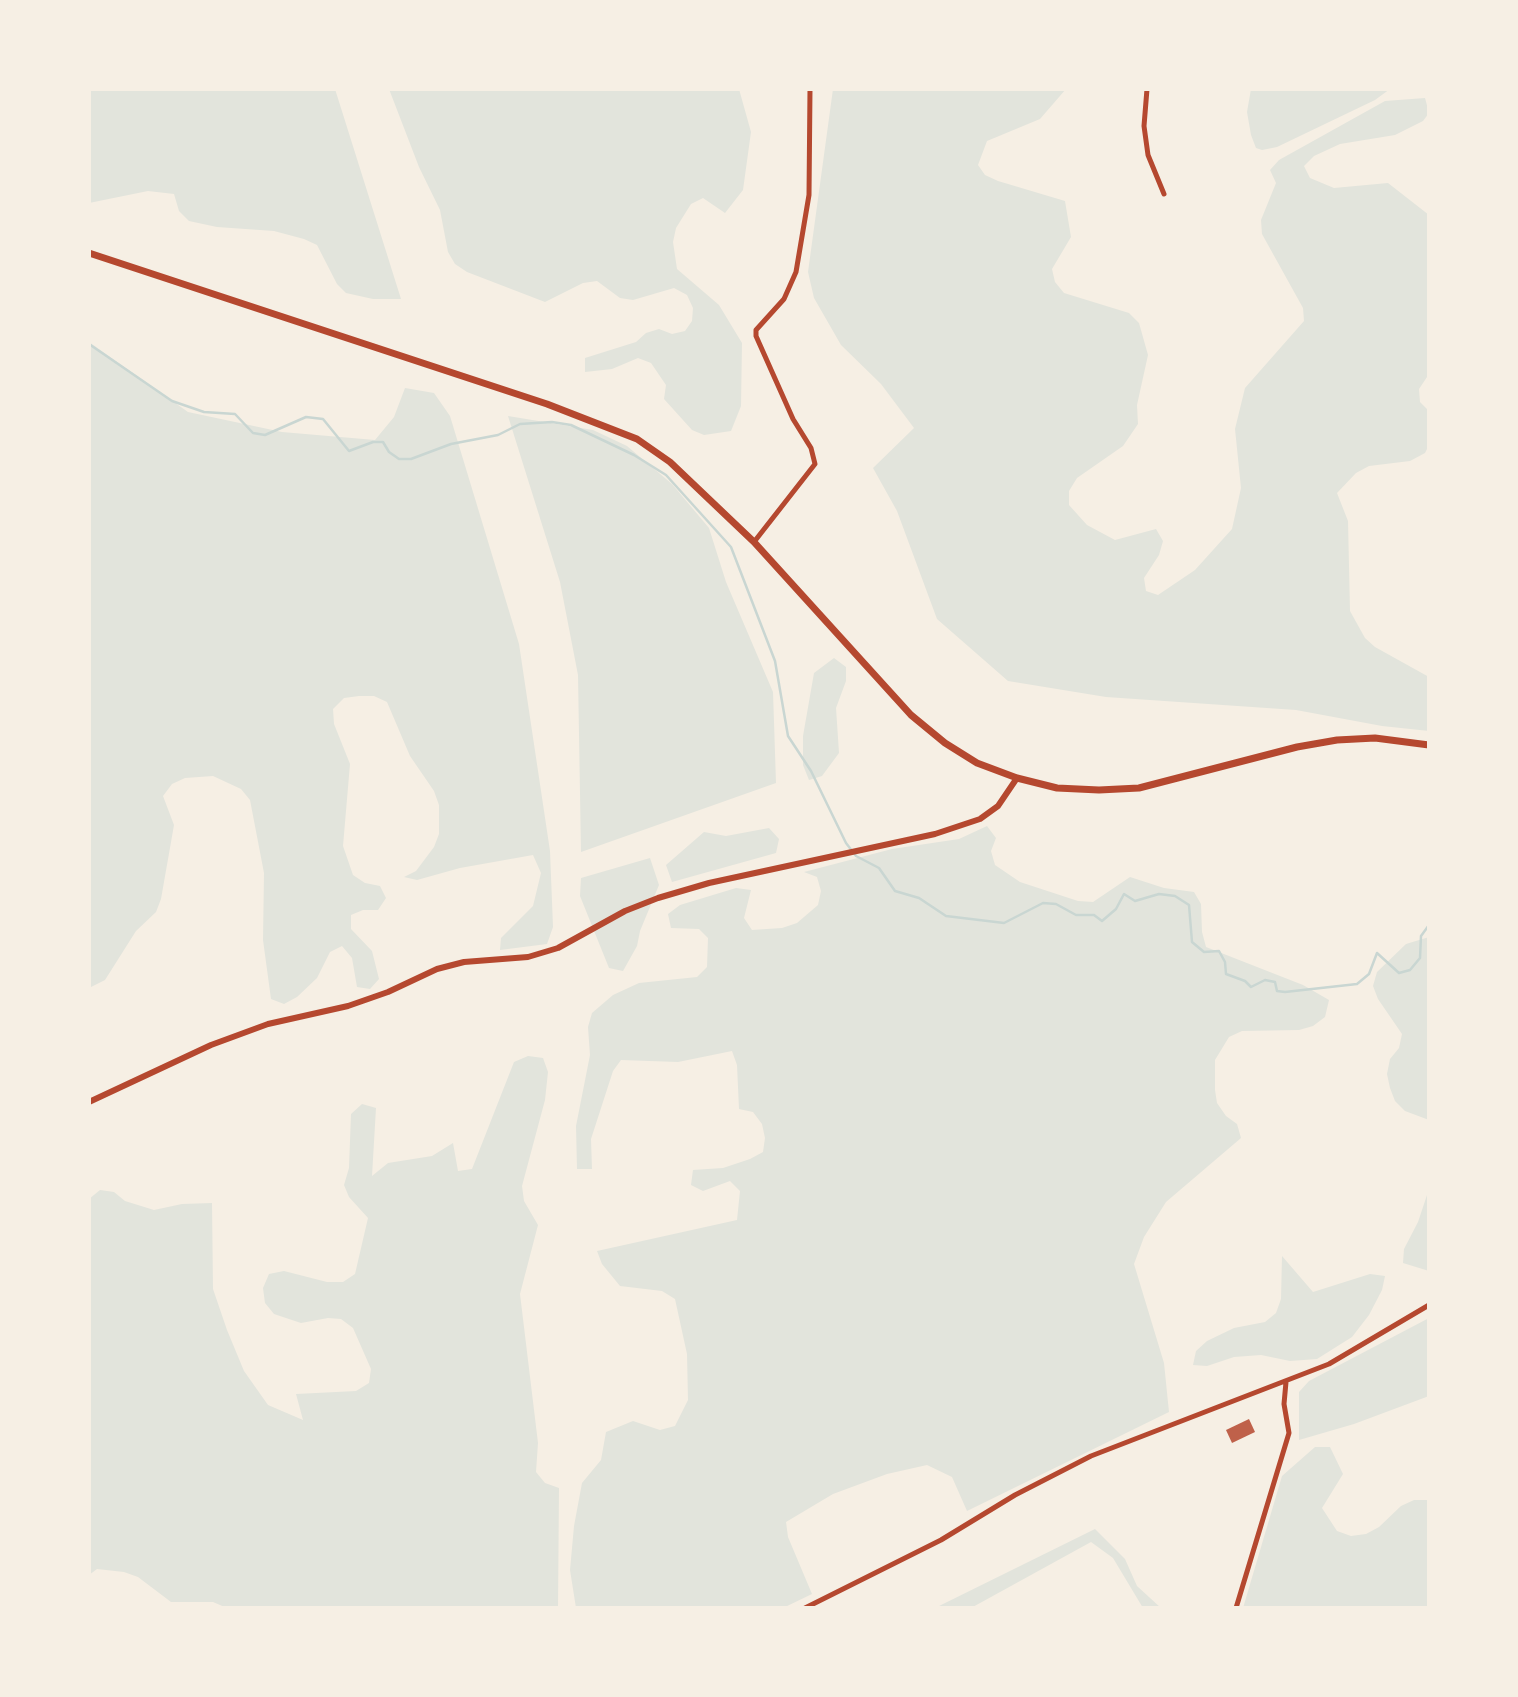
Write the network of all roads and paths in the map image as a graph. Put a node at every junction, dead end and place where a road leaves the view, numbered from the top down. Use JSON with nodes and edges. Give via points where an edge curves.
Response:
{"nodes":[{"id":1,"x":810,"y":89,"type":"edge"},
{"id":2,"x":1147,"y":89,"type":"edge"},
{"id":3,"x":1164,"y":194,"type":"dead end"},
{"id":4,"x":89,"y":253,"type":"edge"},
{"id":5,"x":754,"y":542,"type":"junction"},
{"id":6,"x":1429,"y":745,"type":"edge"},
{"id":7,"x":1017,"y":778,"type":"junction"},
{"id":8,"x":89,"y":1101,"type":"edge"},
{"id":9,"x":1429,"y":1305,"type":"edge"},
{"id":10,"x":1286,"y":1382,"type":"junction"},
{"id":11,"x":805,"y":1608,"type":"edge"},
{"id":12,"x":1236,"y":1608,"type":"edge"}],
"edges":[{"from":1,"to":5,"type":"street","via":[[809,195],[796,272],[784,299],[756,330],[756,336],[815,464]]},
{"from":2,"to":3,"type":"street","via":[[1144,126],[1148,155]]},
{"from":4,"to":5,"type":"main road","via":[[595,420],[637,439],[670,462]]},
{"from":5,"to":7,"type":"main road","via":[[911,715],[945,743]]},
{"from":6,"to":7,"type":"main road","via":[[1375,738],[1337,740],[1139,788],[1057,788]]},
{"from":7,"to":8,"type":"street","via":[[998,806],[980,819],[935,834],[658,898],[558,948],[528,957],[437,969],[348,1006],[268,1024]]},
{"from":9,"to":10,"type":"street","via":[[1341,1357]]},
{"from":10,"to":11,"type":"street","via":[[1091,1456],[941,1540]]},
{"from":10,"to":12,"type":"street","via":[[1289,1433]]}]}
